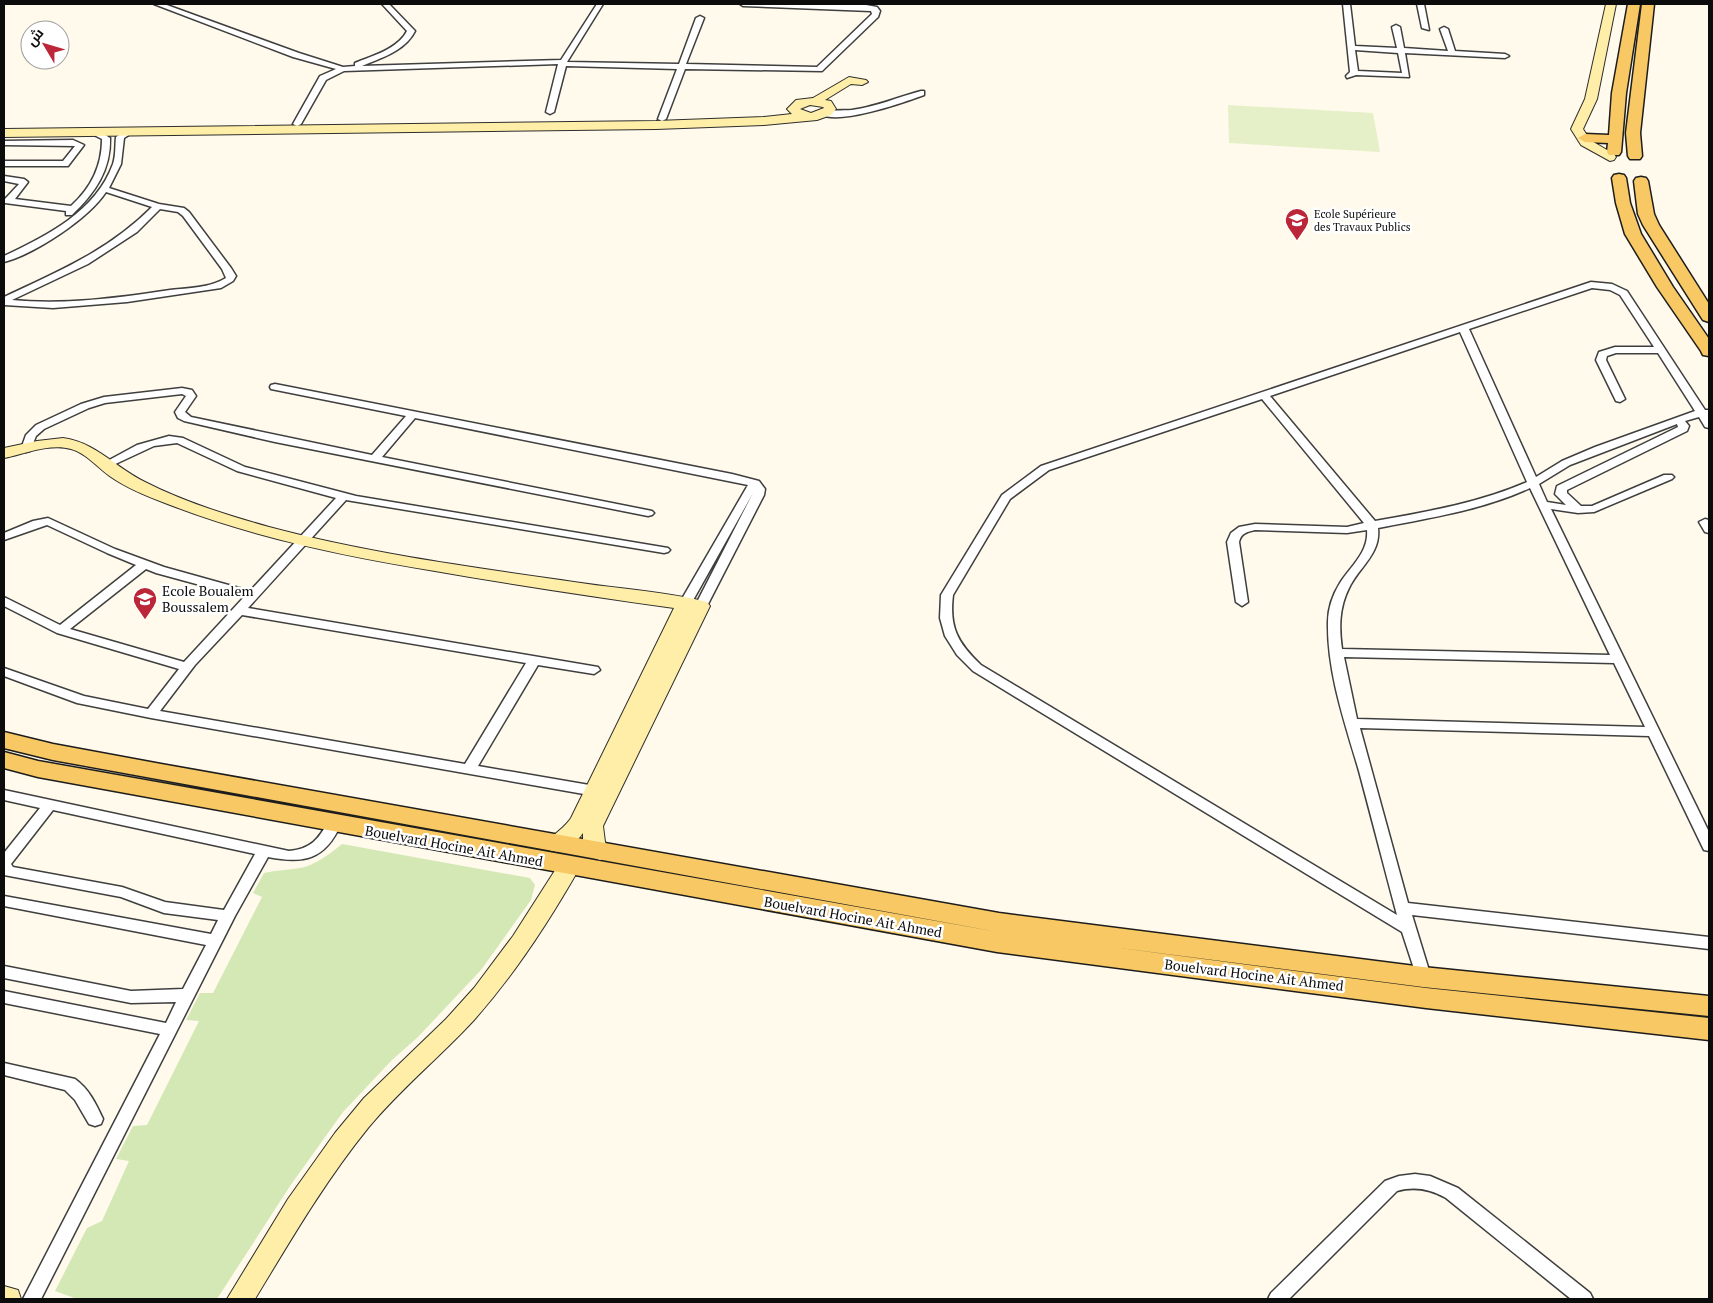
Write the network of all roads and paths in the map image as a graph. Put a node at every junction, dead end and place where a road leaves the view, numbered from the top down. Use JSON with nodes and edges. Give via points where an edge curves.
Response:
{"nodes":[{"id":1,"x":158,"y":4,"type":"edge"},
{"id":2,"x":385,"y":4,"type":"edge"},
{"id":3,"x":600,"y":4,"type":"edge"},
{"id":4,"x":742,"y":4,"type":"edge"},
{"id":5,"x":1346,"y":4,"type":"edge"},
{"id":6,"x":1420,"y":4,"type":"edge"},
{"id":7,"x":1611,"y":4,"type":"edge"},
{"id":8,"x":1634,"y":4,"type":"edge"},
{"id":9,"x":1648,"y":4,"type":"edge"},
{"id":10,"x":700,"y":18,"type":"dead end"},
{"id":11,"x":1396,"y":27,"type":"dead end"},
{"id":12,"x":1426,"y":28,"type":"dead end"},
{"id":13,"x":1444,"y":29,"type":"dead end"},
{"id":14,"x":1352,"y":48,"type":"junction"},
{"id":15,"x":1402,"y":51,"type":"junction"},
{"id":16,"x":1452,"y":53,"type":"junction"},
{"id":17,"x":1505,"y":56,"type":"dead end"},
{"id":18,"x":563,"y":61,"type":"junction"},
{"id":19,"x":826,"y":62,"type":"junction"},
{"id":20,"x":683,"y":63,"type":"junction"},
{"id":21,"x":353,"y":68,"type":"junction"},
{"id":22,"x":343,"y":69,"type":"junction"},
{"id":23,"x":921,"y":93,"type":"dead end"},
{"id":24,"x":816,"y":101,"type":"junction"},
{"id":25,"x":793,"y":110,"type":"junction"},
{"id":26,"x":827,"y":110,"type":"junction"},
{"id":27,"x":550,"y":112,"type":"dead end"},
{"id":28,"x":808,"y":116,"type":"junction"},
{"id":29,"x":662,"y":119,"type":"junction"},
{"id":30,"x":297,"y":124,"type":"junction"},
{"id":31,"x":4,"y":128,"type":"edge"},
{"id":32,"x":93,"y":131,"type":"junction"},
{"id":33,"x":131,"y":131,"type":"junction"},
{"id":34,"x":4,"y":133,"type":"edge"},
{"id":35,"x":1582,"y":136,"type":"joint"},
{"id":36,"x":4,"y":143,"type":"edge"},
{"id":37,"x":1613,"y":150,"type":"junction"},
{"id":38,"x":1635,"y":156,"type":"junction"},
{"id":39,"x":4,"y":164,"type":"edge"},
{"id":40,"x":1619,"y":178,"type":"junction"},
{"id":41,"x":4,"y":179,"type":"edge"},
{"id":42,"x":1641,"y":181,"type":"junction"},
{"id":43,"x":104,"y":189,"type":"junction"},
{"id":44,"x":158,"y":206,"type":"junction"},
{"id":45,"x":73,"y":210,"type":"junction"},
{"id":46,"x":4,"y":251,"type":"edge"},
{"id":47,"x":4,"y":259,"type":"edge"},
{"id":48,"x":4,"y":301,"type":"edge"},
{"id":49,"x":1709,"y":317,"type":"edge"},
{"id":50,"x":1463,"y":327,"type":"junction"},
{"id":51,"x":1661,"y":350,"type":"junction"},
{"id":52,"x":1709,"y":351,"type":"edge"},
{"id":53,"x":275,"y":387,"type":"dead end"},
{"id":54,"x":1263,"y":394,"type":"junction"},
{"id":55,"x":1620,"y":399,"type":"dead end"},
{"id":56,"x":1705,"y":413,"type":"edge"},
{"id":57,"x":413,"y":414,"type":"junction"},
{"id":58,"x":1678,"y":420,"type":"junction"},
{"id":59,"x":1709,"y":425,"type":"edge"},
{"id":60,"x":26,"y":449,"type":"junction"},
{"id":61,"x":4,"y":453,"type":"edge"},
{"id":62,"x":376,"y":458,"type":"junction"},
{"id":63,"x":105,"y":465,"type":"junction"},
{"id":64,"x":1668,"y":477,"type":"dead end"},
{"id":65,"x":1533,"y":483,"type":"junction"},
{"id":66,"x":344,"y":496,"type":"junction"},
{"id":67,"x":1543,"y":505,"type":"junction"},
{"id":68,"x":1578,"y":510,"type":"junction"},
{"id":69,"x":648,"y":513,"type":"dead end"},
{"id":70,"x":1373,"y":526,"type":"junction"},
{"id":71,"x":4,"y":537,"type":"edge"},
{"id":72,"x":302,"y":541,"type":"junction"},
{"id":73,"x":664,"y":550,"type":"dead end"},
{"id":74,"x":144,"y":564,"type":"junction"},
{"id":75,"x":252,"y":595,"type":"junction"},
{"id":76,"x":4,"y":602,"type":"edge"},
{"id":77,"x":1242,"y":602,"type":"dead end"},
{"id":78,"x":693,"y":605,"type":"junction"},
{"id":79,"x":237,"y":610,"type":"junction"},
{"id":80,"x":61,"y":630,"type":"junction"},
{"id":81,"x":1337,"y":653,"type":"junction"},
{"id":82,"x":534,"y":660,"type":"junction"},
{"id":83,"x":1618,"y":660,"type":"junction"},
{"id":84,"x":187,"y":667,"type":"junction"},
{"id":85,"x":594,"y":670,"type":"dead end"},
{"id":86,"x":4,"y":672,"type":"edge"},
{"id":87,"x":151,"y":714,"type":"junction"},
{"id":88,"x":1352,"y":723,"type":"junction"},
{"id":89,"x":1654,"y":732,"type":"junction"},
{"id":90,"x":4,"y":740,"type":"edge"},
{"id":91,"x":4,"y":760,"type":"edge"},
{"id":92,"x":469,"y":769,"type":"junction"},
{"id":93,"x":602,"y":792,"type":"junction"},
{"id":94,"x":4,"y":795,"type":"edge"},
{"id":95,"x":49,"y":806,"type":"junction"},
{"id":96,"x":334,"y":824,"type":"junction"},
{"id":97,"x":557,"y":845,"type":"junction"},
{"id":98,"x":1709,"y":846,"type":"edge"},
{"id":99,"x":264,"y":851,"type":"junction"},
{"id":100,"x":600,"y":852,"type":"junction"},
{"id":101,"x":569,"y":867,"type":"junction"},
{"id":102,"x":4,"y":901,"type":"edge"},
{"id":103,"x":1402,"y":908,"type":"junction"},
{"id":104,"x":228,"y":916,"type":"junction"},
{"id":105,"x":1407,"y":928,"type":"junction"},
{"id":106,"x":216,"y":941,"type":"junction"},
{"id":107,"x":1709,"y":943,"type":"edge"},
{"id":108,"x":4,"y":972,"type":"edge"},
{"id":109,"x":1423,"y":977,"type":"junction"},
{"id":110,"x":189,"y":995,"type":"junction"},
{"id":111,"x":4,"y":997,"type":"edge"},
{"id":112,"x":1709,"y":1006,"type":"edge"},
{"id":113,"x":1709,"y":1029,"type":"edge"},
{"id":114,"x":171,"y":1030,"type":"junction"},
{"id":115,"x":4,"y":1070,"type":"edge"},
{"id":116,"x":95,"y":1118,"type":"dead end"},
{"id":117,"x":4,"y":1298,"type":"edge"},
{"id":118,"x":8,"y":1299,"type":"edge"},
{"id":119,"x":32,"y":1299,"type":"edge"},
{"id":120,"x":242,"y":1299,"type":"edge"},
{"id":121,"x":1277,"y":1299,"type":"edge"},
{"id":122,"x":1584,"y":1299,"type":"edge"}],
"edges":[{"from":1,"to":22,"type":"street","via":[[296,56]]},
{"from":2,"to":21,"type":"street","via":[[411,31],[410,36],[398,46]]},
{"from":3,"to":18,"type":"street"},
{"from":4,"to":19,"type":"street","via":[[874,9],[875,15]]},
{"from":5,"to":14,"type":"street"},
{"from":6,"to":12,"type":"street"},
{"from":7,"to":35,"type":"street","via":[[1591,99],[1577,128]]},
{"from":8,"to":37,"type":"main road"},
{"from":9,"to":38,"type":"main road","via":[[1633,133]]},
{"from":10,"to":20,"type":"street"},
{"from":11,"to":15,"type":"street"},
{"from":13,"to":16,"type":"street"},
{"from":14,"to":15,"type":"street"},
{"from":14,"to":15,"type":"street","via":[[1352,74],[1406,75]]},
{"from":15,"to":16,"type":"street"},
{"from":16,"to":17,"type":"street"},
{"from":18,"to":20,"type":"street"},
{"from":18,"to":21,"type":"street"},
{"from":18,"to":27,"type":"street"},
{"from":19,"to":20,"type":"street"},
{"from":19,"to":20,"type":"street","via":[[819,69]]},
{"from":20,"to":29,"type":"street"},
{"from":21,"to":22,"type":"street"},
{"from":22,"to":30,"type":"street","via":[[323,78]]},
{"from":23,"to":26,"type":"street","via":[[874,109],[846,114]]},
{"from":24,"to":25,"type":"street","via":[[800,103]]},
{"from":24,"to":26,"type":"street"},
{"from":24,"to":26,"type":"street","via":[[849,80],[862,82]]},
{"from":25,"to":28,"type":"street"},
{"from":25,"to":29,"type":"street"},
{"from":26,"to":28,"type":"street"},
{"from":28,"to":33,"type":"street","via":[[656,125]]},
{"from":29,"to":30,"type":"street"},
{"from":30,"to":31,"type":"street"},
{"from":32,"to":33,"type":"street"},
{"from":32,"to":34,"type":"street"},
{"from":32,"to":45,"type":"street","via":[[106,138],[105,163],[100,177]]},
{"from":33,"to":43,"type":"street","via":[[120,137],[117,167]]},
{"from":35,"to":37,"type":"main road"},
{"from":36,"to":39,"type":"street","via":[[73,142],[80,145],[65,164]]},
{"from":37,"to":38,"type":"main road"},
{"from":37,"to":40,"type":"main road"},
{"from":38,"to":42,"type":"main road","via":[[1645,176]]},
{"from":40,"to":42,"type":"main road"},
{"from":40,"to":52,"type":"main road","via":[[1633,234]]},
{"from":41,"to":45,"type":"street","via":[[24,182],[8,201]]},
{"from":42,"to":49,"type":"main road","via":[[1651,226]]},
{"from":43,"to":44,"type":"street"},
{"from":43,"to":47,"type":"street","via":[[64,227]]},
{"from":44,"to":48,"type":"street","via":[[134,230],[85,262]]},
{"from":44,"to":48,"type":"street","via":[[186,214],[226,268],[230,279],[221,285],[202,289],[75,304],[39,306]]},
{"from":45,"to":46,"type":"street","via":[[36,236]]},
{"from":50,"to":51,"type":"street","via":[[1585,286],[1605,285],[1624,293]]},
{"from":50,"to":54,"type":"street"},
{"from":50,"to":65,"type":"street"},
{"from":51,"to":55,"type":"street","via":[[1615,350],[1603,354],[1602,360]]},
{"from":51,"to":56,"type":"street"},
{"from":53,"to":57,"type":"street"},
{"from":54,"to":70,"type":"street"},
{"from":54,"to":105,"type":"street","via":[[1057,463],[1024,482],[1006,497],[947,595],[946,625],[957,647],[978,668]]},
{"from":56,"to":58,"type":"street"},
{"from":56,"to":59,"type":"street"},
{"from":57,"to":62,"type":"street"},
{"from":57,"to":78,"type":"street","via":[[755,483],[758,495]]},
{"from":58,"to":65,"type":"street","via":[[1582,456]]},
{"from":58,"to":68,"type":"street","via":[[1684,426],[1683,430],[1561,488],[1561,494]]},
{"from":60,"to":61,"type":"street"},
{"from":60,"to":62,"type":"street","via":[[31,435],[40,427],[85,406],[104,400],[182,391],[191,396],[180,412],[188,419]]},
{"from":60,"to":63,"type":"street","via":[[57,443],[71,444]]},
{"from":62,"to":69,"type":"street"},
{"from":63,"to":66,"type":"street","via":[[155,442],[172,439],[241,469]]},
{"from":63,"to":72,"type":"street","via":[[168,499]]},
{"from":64,"to":68,"type":"street","via":[[1598,507]]},
{"from":65,"to":67,"type":"street"},
{"from":65,"to":70,"type":"street","via":[[1496,498]]},
{"from":66,"to":72,"type":"street"},
{"from":66,"to":73,"type":"street"},
{"from":67,"to":68,"type":"street"},
{"from":67,"to":83,"type":"street"},
{"from":70,"to":77,"type":"street","via":[[1347,530],[1254,527],[1238,532],[1233,542]]},
{"from":70,"to":81,"type":"street","via":[[1374,540],[1337,604],[1334,623]]},
{"from":71,"to":74,"type":"street","via":[[48,521]]},
{"from":72,"to":75,"type":"street"},
{"from":72,"to":78,"type":"street","via":[[524,581]]},
{"from":74,"to":75,"type":"street","via":[[189,580]]},
{"from":74,"to":80,"type":"street"},
{"from":75,"to":79,"type":"street"},
{"from":76,"to":80,"type":"street"},
{"from":78,"to":93,"type":"street"},
{"from":79,"to":82,"type":"street"},
{"from":79,"to":84,"type":"street"},
{"from":80,"to":84,"type":"street"},
{"from":81,"to":83,"type":"street"},
{"from":81,"to":88,"type":"street"},
{"from":82,"to":85,"type":"street"},
{"from":82,"to":92,"type":"street"},
{"from":83,"to":89,"type":"street"},
{"from":84,"to":87,"type":"street"},
{"from":86,"to":87,"type":"street","via":[[82,700]]},
{"from":87,"to":92,"type":"street"},
{"from":88,"to":89,"type":"street"},
{"from":88,"to":103,"type":"street"},
{"from":89,"to":98,"type":"street"},
{"from":90,"to":97,"type":"main road","via":[[53,752]]},
{"from":91,"to":96,"type":"main road","name":"Bouelvard Hocine Ait Ahmed"},
{"from":92,"to":93,"type":"street"},
{"from":93,"to":97,"type":"street","via":[[577,827]]},
{"from":93,"to":100,"type":"street","via":[[593,826],[594,844]]},
{"from":94,"to":95,"type":"street"},
{"from":95,"to":99,"type":"street"},
{"from":95,"to":104,"type":"street","via":[[4,864],[7,871],[122,892],[164,907]]},
{"from":96,"to":99,"type":"street","via":[[321,847],[306,854],[289,856]]},
{"from":96,"to":101,"type":"main road","name":"Bouelvard Hocine Ait Ahmed"},
{"from":97,"to":100,"type":"main road"},
{"from":99,"to":104,"type":"street"},
{"from":100,"to":109,"type":"main road","via":[[999,923]]},
{"from":101,"to":113,"type":"main road","name":"Bouelvard Hocine Ait Ahmed","via":[[996,942],[1426,998]]},
{"from":101,"to":120,"type":"street","via":[[504,968],[486,990],[347,1136]]},
{"from":102,"to":106,"type":"street"},
{"from":103,"to":105,"type":"street"},
{"from":103,"to":107,"type":"street"},
{"from":104,"to":106,"type":"street"},
{"from":105,"to":109,"type":"street"},
{"from":106,"to":110,"type":"street"},
{"from":108,"to":110,"type":"street","via":[[131,997]]},
{"from":109,"to":112,"type":"main road"},
{"from":110,"to":114,"type":"street"},
{"from":111,"to":114,"type":"street"},
{"from":114,"to":119,"type":"street"},
{"from":115,"to":116,"type":"street","via":[[69,1084],[80,1092]]},
{"from":117,"to":118,"type":"street"},
{"from":121,"to":122,"type":"street","via":[[1391,1186],[1417,1180],[1435,1184],[1452,1193]]}]}
